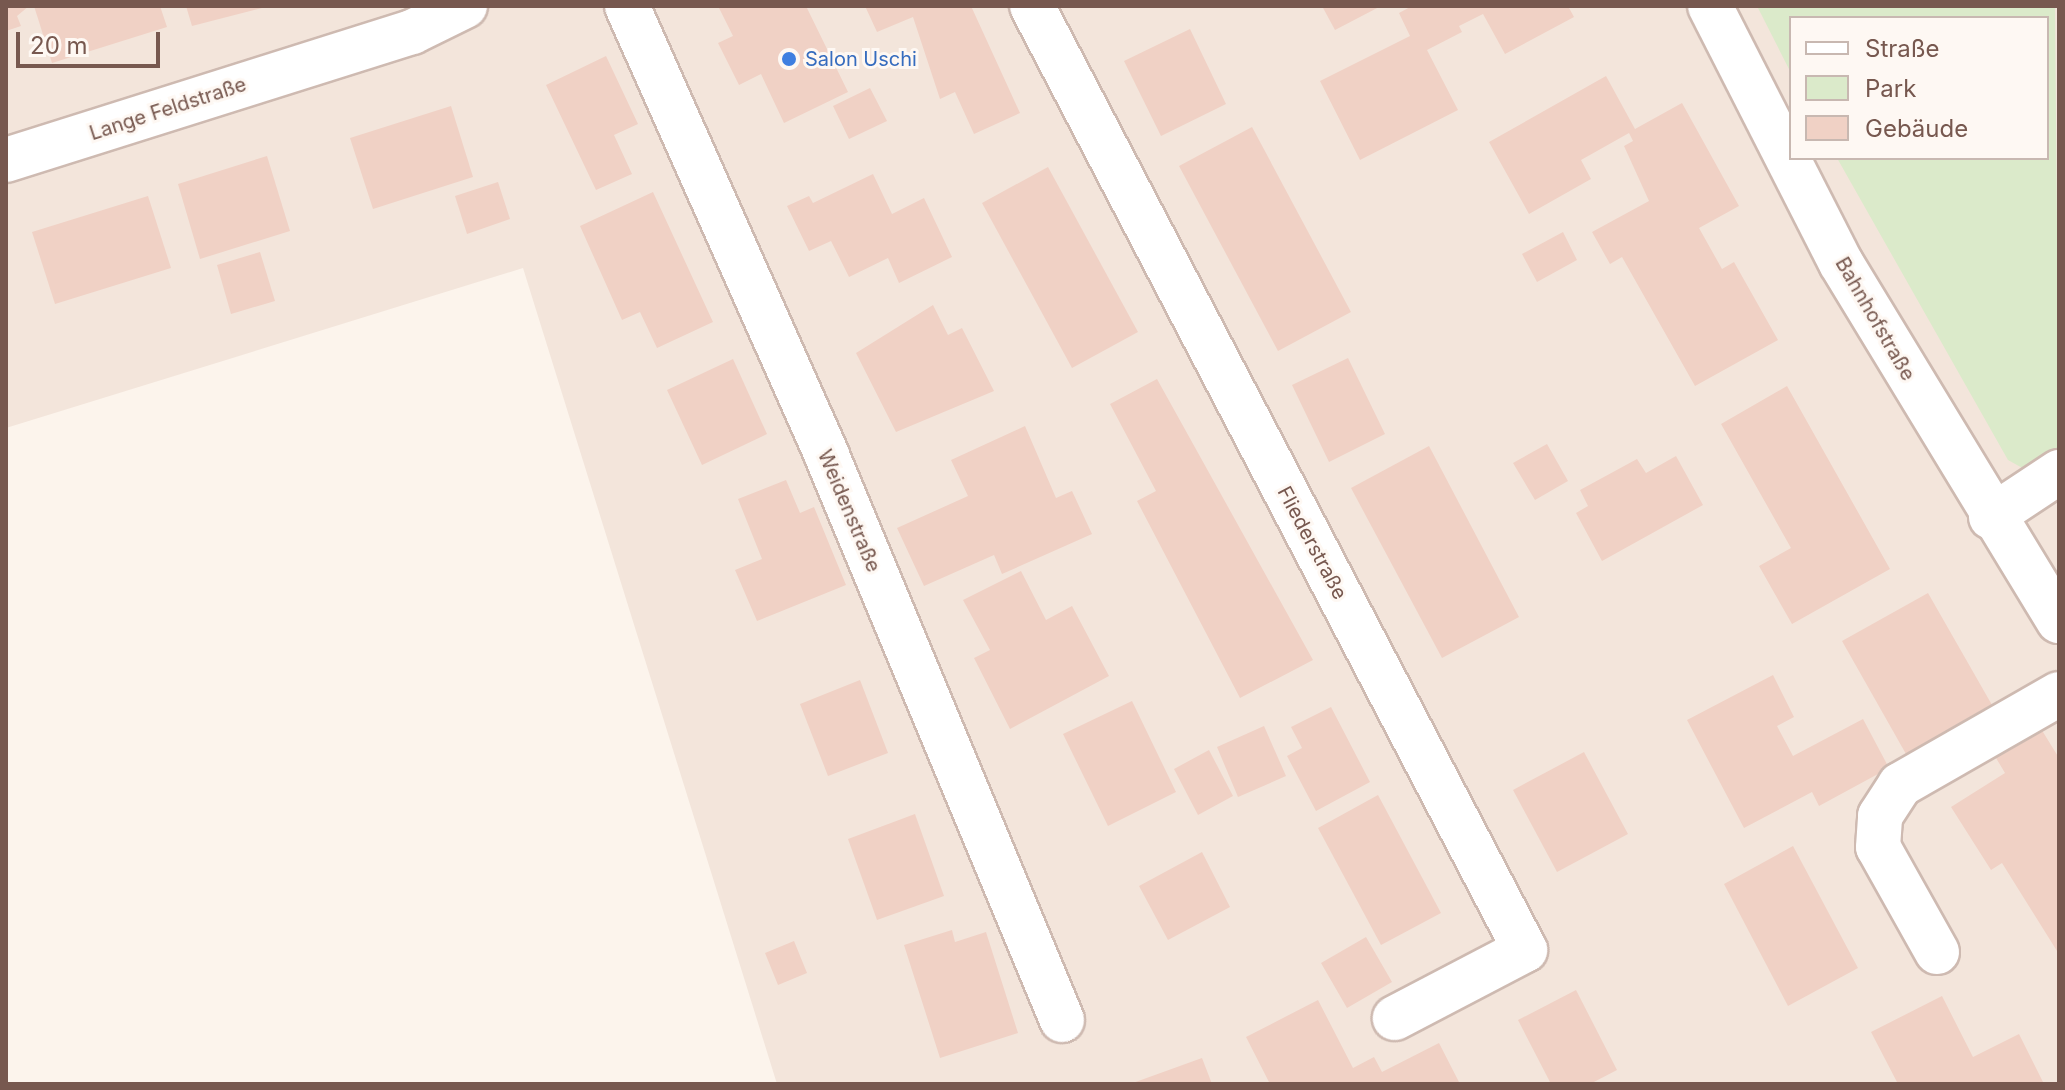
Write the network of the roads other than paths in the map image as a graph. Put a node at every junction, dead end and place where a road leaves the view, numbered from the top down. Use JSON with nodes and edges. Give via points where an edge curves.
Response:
{"nodes":[{"id":1,"x":465,"y":6,"type":"edge"},
{"id":2,"x":627,"y":6,"type":"edge"},
{"id":3,"x":1032,"y":6,"type":"edge"},
{"id":4,"x":1710,"y":6,"type":"edge"},
{"id":5,"x":402,"y":19,"type":"edge"},
{"id":6,"x":6,"y":160,"type":"edge"},
{"id":7,"x":2059,"y":472,"type":"edge"},
{"id":8,"x":1991,"y":517,"type":"junction"},
{"id":9,"x":2059,"y":621,"type":"edge"},
{"id":10,"x":2059,"y":694,"type":"edge"},
{"id":11,"x":1937,"y":952,"type":"dead end"},
{"id":12,"x":1395,"y":1018,"type":"dead end"},
{"id":13,"x":1062,"y":1020,"type":"dead end"}],
"edges":[{"from":1,"to":5,"type":"street","name":"Lange Feldstraße"},
{"from":2,"to":13,"type":"street","name":"Weidenstraße","via":[[827,456]]},
{"from":3,"to":12,"type":"street","name":"Fliederstraße","via":[[1525,950]]},
{"from":4,"to":8,"type":"street","name":"Bahnhofstraße","via":[[1841,263]]},
{"from":5,"to":6,"type":"street","name":"Lange Feldstraße"},
{"from":7,"to":8,"type":"street"},
{"from":8,"to":9,"type":"street","name":"Bahnhofstraße"},
{"from":10,"to":11,"type":"street","via":[[1900,785],[1880,816],[1878,847]]}]}
